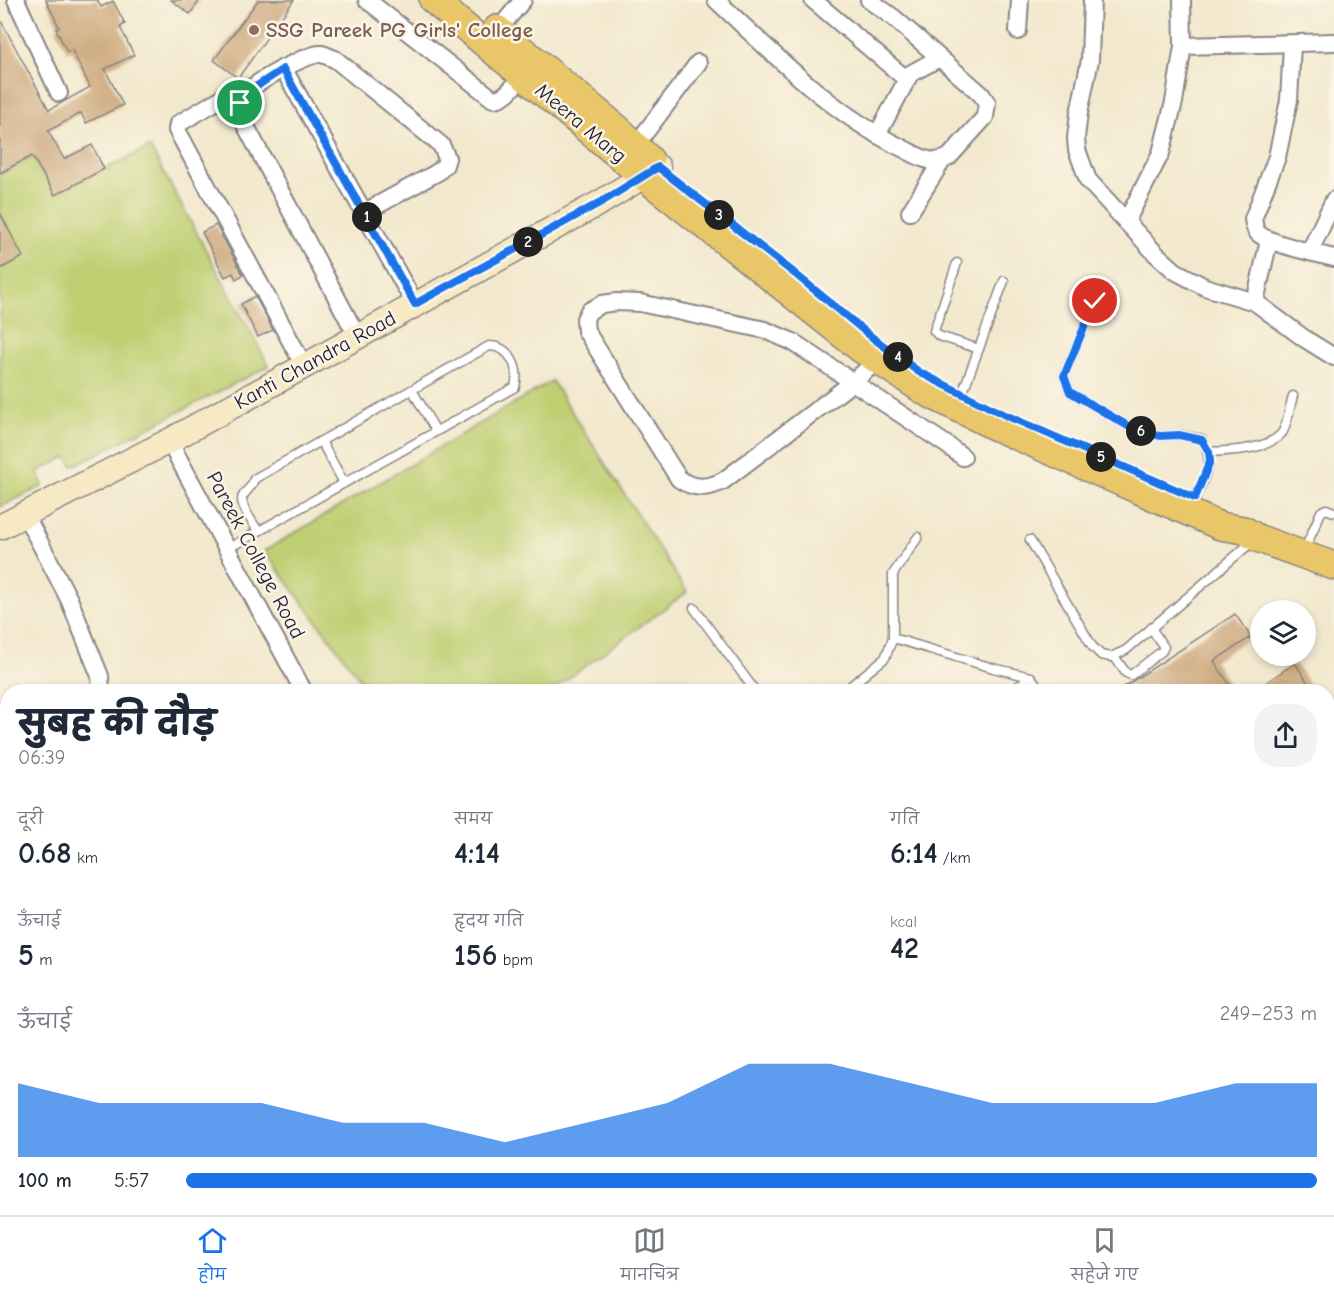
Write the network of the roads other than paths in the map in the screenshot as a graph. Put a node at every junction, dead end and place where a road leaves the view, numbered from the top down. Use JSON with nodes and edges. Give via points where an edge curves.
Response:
{"nodes":[{"id":1,"x":16,"y":0,"type":"edge"},
{"id":2,"x":367,"y":0,"type":"edge"},
{"id":3,"x":433,"y":0,"type":"edge"},
{"id":4,"x":461,"y":0,"type":"edge"},
{"id":5,"x":523,"y":0,"type":"edge"},
{"id":6,"x":716,"y":0,"type":"edge"},
{"id":7,"x":813,"y":0,"type":"edge"},
{"id":8,"x":869,"y":0,"type":"edge"},
{"id":9,"x":1020,"y":0,"type":"edge"},
{"id":10,"x":1092,"y":0,"type":"edge"},
{"id":11,"x":1182,"y":0,"type":"edge"},
{"id":12,"x":498,"y":30,"type":"junction"},
{"id":13,"x":1018,"y":31,"type":"dead end"},
{"id":14,"x":1334,"y":42,"type":"edge"},
{"id":15,"x":1292,"y":45,"type":"junction"},
{"id":16,"x":1183,"y":46,"type":"junction"},
{"id":17,"x":939,"y":58,"type":"junction"},
{"id":18,"x":698,"y":63,"type":"dead end"},
{"id":19,"x":283,"y":69,"type":"junction"},
{"id":20,"x":523,"y":75,"type":"junction"},
{"id":21,"x":906,"y":79,"type":"junction"},
{"id":22,"x":59,"y":93,"type":"dead end"},
{"id":23,"x":240,"y":103,"type":"junction"},
{"id":24,"x":877,"y":135,"type":"junction"},
{"id":25,"x":635,"y":146,"type":"junction"},
{"id":26,"x":942,"y":161,"type":"junction"},
{"id":27,"x":650,"y":172,"type":"junction"},
{"id":28,"x":1334,"y":201,"type":"edge"},
{"id":29,"x":910,"y":212,"type":"dead end"},
{"id":30,"x":365,"y":213,"type":"junction"},
{"id":31,"x":1126,"y":222,"type":"junction"},
{"id":32,"x":1269,"y":240,"type":"junction"},
{"id":33,"x":1310,"y":251,"type":"junction"},
{"id":34,"x":1334,"y":258,"type":"edge"},
{"id":35,"x":957,"y":263,"type":"dead end"},
{"id":36,"x":1004,"y":281,"type":"dead end"},
{"id":37,"x":1095,"y":301,"type":"dead end"},
{"id":38,"x":1255,"y":302,"type":"junction"},
{"id":39,"x":415,"y":304,"type":"junction"},
{"id":40,"x":357,"y":336,"type":"junction"},
{"id":41,"x":979,"y":349,"type":"junction"},
{"id":42,"x":1334,"y":357,"type":"edge"},
{"id":43,"x":878,"y":360,"type":"junction"},
{"id":44,"x":304,"y":366,"type":"junction"},
{"id":45,"x":853,"y":382,"type":"junction"},
{"id":46,"x":412,"y":390,"type":"junction"},
{"id":47,"x":962,"y":394,"type":"junction"},
{"id":48,"x":1293,"y":396,"type":"dead end"},
{"id":49,"x":436,"y":431,"type":"junction"},
{"id":50,"x":169,"y":441,"type":"junction"},
{"id":51,"x":321,"y":441,"type":"junction"},
{"id":52,"x":1209,"y":452,"type":"junction"},
{"id":53,"x":963,"y":457,"type":"dead end"},
{"id":54,"x":344,"y":483,"type":"junction"},
{"id":55,"x":1195,"y":498,"type":"junction"},
{"id":56,"x":1334,"y":512,"type":"edge"},
{"id":57,"x":25,"y":514,"type":"junction"},
{"id":58,"x":0,"y":527,"type":"edge"},
{"id":59,"x":258,"y":531,"type":"junction"},
{"id":60,"x":1251,"y":534,"type":"junction"},
{"id":61,"x":918,"y":537,"type":"dead end"},
{"id":62,"x":1030,"y":540,"type":"dead end"},
{"id":63,"x":227,"y":549,"type":"junction"},
{"id":64,"x":1303,"y":555,"type":"junction"},
{"id":65,"x":1334,"y":566,"type":"edge"},
{"id":66,"x":694,"y":608,"type":"dead end"},
{"id":67,"x":1151,"y":628,"type":"junction"},
{"id":68,"x":893,"y":638,"type":"junction"},
{"id":69,"x":1114,"y":656,"type":"junction"},
{"id":70,"x":1031,"y":677,"type":"junction"},
{"id":71,"x":100,"y":684,"type":"edge"},
{"id":72,"x":300,"y":684,"type":"edge"},
{"id":73,"x":750,"y":684,"type":"edge"},
{"id":74,"x":855,"y":684,"type":"edge"},
{"id":75,"x":1021,"y":684,"type":"edge"},
{"id":76,"x":1036,"y":684,"type":"edge"}],
"edges":[{"from":1,"to":22,"type":"street"},
{"from":2,"to":20,"type":"street","via":[[493,99],[507,93]]},
{"from":3,"to":20,"type":"main road","name":"Meera Marg"},
{"from":4,"to":12,"type":"main road","name":"Meera Marg"},
{"from":5,"to":12,"type":"street"},
{"from":6,"to":24,"type":"street","via":[[817,93]]},
{"from":7,"to":21,"type":"street"},
{"from":8,"to":17,"type":"street"},
{"from":9,"to":13,"type":"street"},
{"from":10,"to":31,"type":"street","via":[[1090,60],[1079,113],[1077,150],[1088,180]]},
{"from":11,"to":16,"type":"street"},
{"from":12,"to":25,"type":"main road","name":"Meera Marg"},
{"from":14,"to":15,"type":"street"},
{"from":15,"to":16,"type":"street"},
{"from":15,"to":32,"type":"street","via":[[1289,100],[1277,156],[1254,219],[1258,234]]},
{"from":16,"to":31,"type":"street","via":[[1161,153]]},
{"from":17,"to":21,"type":"street"},
{"from":17,"to":26,"type":"street","via":[[987,103],[985,117]]},
{"from":18,"to":25,"type":"street"},
{"from":19,"to":23,"type":"street","via":[[243,95]]},
{"from":19,"to":30,"type":"street"},
{"from":19,"to":30,"type":"street","via":[[307,56],[321,54],[335,59],[445,150],[447,158],[438,172]]},
{"from":20,"to":27,"type":"main road","name":"Meera Marg"},
{"from":21,"to":24,"type":"street"},
{"from":23,"to":40,"type":"street","via":[[241,117]]},
{"from":23,"to":44,"type":"street","via":[[227,95],[178,124],[177,129]]},
{"from":24,"to":26,"type":"street","via":[[928,161]]},
{"from":25,"to":27,"type":"main road","name":"Meera Marg"},
{"from":26,"to":29,"type":"street"},
{"from":27,"to":39,"type":"street","name":"Kanti Chandra Road"},
{"from":27,"to":43,"type":"main road","name":"Meera Marg"},
{"from":27,"to":47,"type":"main road","name":"Meera Marg","via":[[794,273],[919,372]]},
{"from":28,"to":33,"type":"street"},
{"from":30,"to":39,"type":"street"},
{"from":31,"to":38,"type":"street","via":[[1175,271],[1205,287]]},
{"from":32,"to":33,"type":"street"},
{"from":32,"to":38,"type":"street"},
{"from":33,"to":34,"type":"street"},
{"from":35,"to":41,"type":"lane","via":[[934,331]]},
{"from":36,"to":41,"type":"lane"},
{"from":37,"to":52,"type":"lane","via":[[1064,376],[1070,392],[1133,429],[1202,440]]},
{"from":38,"to":42,"type":"street"},
{"from":39,"to":40,"type":"street","name":"Kanti Chandra Road"},
{"from":40,"to":44,"type":"street","name":"Kanti Chandra Road"},
{"from":41,"to":47,"type":"lane"},
{"from":43,"to":45,"type":"street"},
{"from":43,"to":60,"type":"main road","name":"Meera Marg","via":[[926,392],[994,426],[1220,526]]},
{"from":44,"to":50,"type":"street","name":"Kanti Chandra Road"},
{"from":45,"to":45,"type":"street","via":[[723,481],[699,488],[679,479],[586,331],[585,320],[589,311],[602,304],[640,303],[765,330],[793,342]]},
{"from":45,"to":53,"type":"street"},
{"from":46,"to":49,"type":"lane"},
{"from":46,"to":49,"type":"lane","via":[[489,346],[505,350],[515,365],[515,387]]},
{"from":46,"to":51,"type":"lane"},
{"from":47,"to":55,"type":"main road","name":"Meera Marg"},
{"from":48,"to":52,"type":"lane","via":[[1282,433],[1268,444]]},
{"from":49,"to":54,"type":"lane"},
{"from":50,"to":57,"type":"street","name":"Kanti Chandra Road"},
{"from":50,"to":63,"type":"street","name":"Pareek College Road"},
{"from":51,"to":54,"type":"lane"},
{"from":51,"to":59,"type":"lane","via":[[254,479],[242,496]]},
{"from":52,"to":55,"type":"lane","via":[[1210,461]]},
{"from":54,"to":59,"type":"lane"},
{"from":55,"to":60,"type":"main road","name":"Meera Marg","via":[[1233,515]]},
{"from":56,"to":64,"type":"lane","via":[[1321,512]]},
{"from":57,"to":58,"type":"street","name":"Kanti Chandra Road"},
{"from":57,"to":71,"type":"street","via":[[69,599]]},
{"from":59,"to":63,"type":"lane"},
{"from":60,"to":64,"type":"main road"},
{"from":60,"to":67,"type":"lane"},
{"from":61,"to":68,"type":"lane","via":[[893,574]]},
{"from":62,"to":69,"type":"lane","via":[[1092,646],[1101,655]]},
{"from":63,"to":72,"type":"street","name":"Pareek College Road"},
{"from":64,"to":65,"type":"main road"},
{"from":66,"to":73,"type":"lane"},
{"from":67,"to":69,"type":"lane"},
{"from":67,"to":69,"type":"lane","via":[[1164,647],[1131,675]]},
{"from":68,"to":70,"type":"lane"},
{"from":68,"to":74,"type":"lane","via":[[885,658]]},
{"from":70,"to":75,"type":"lane"},
{"from":70,"to":76,"type":"lane"}]}
